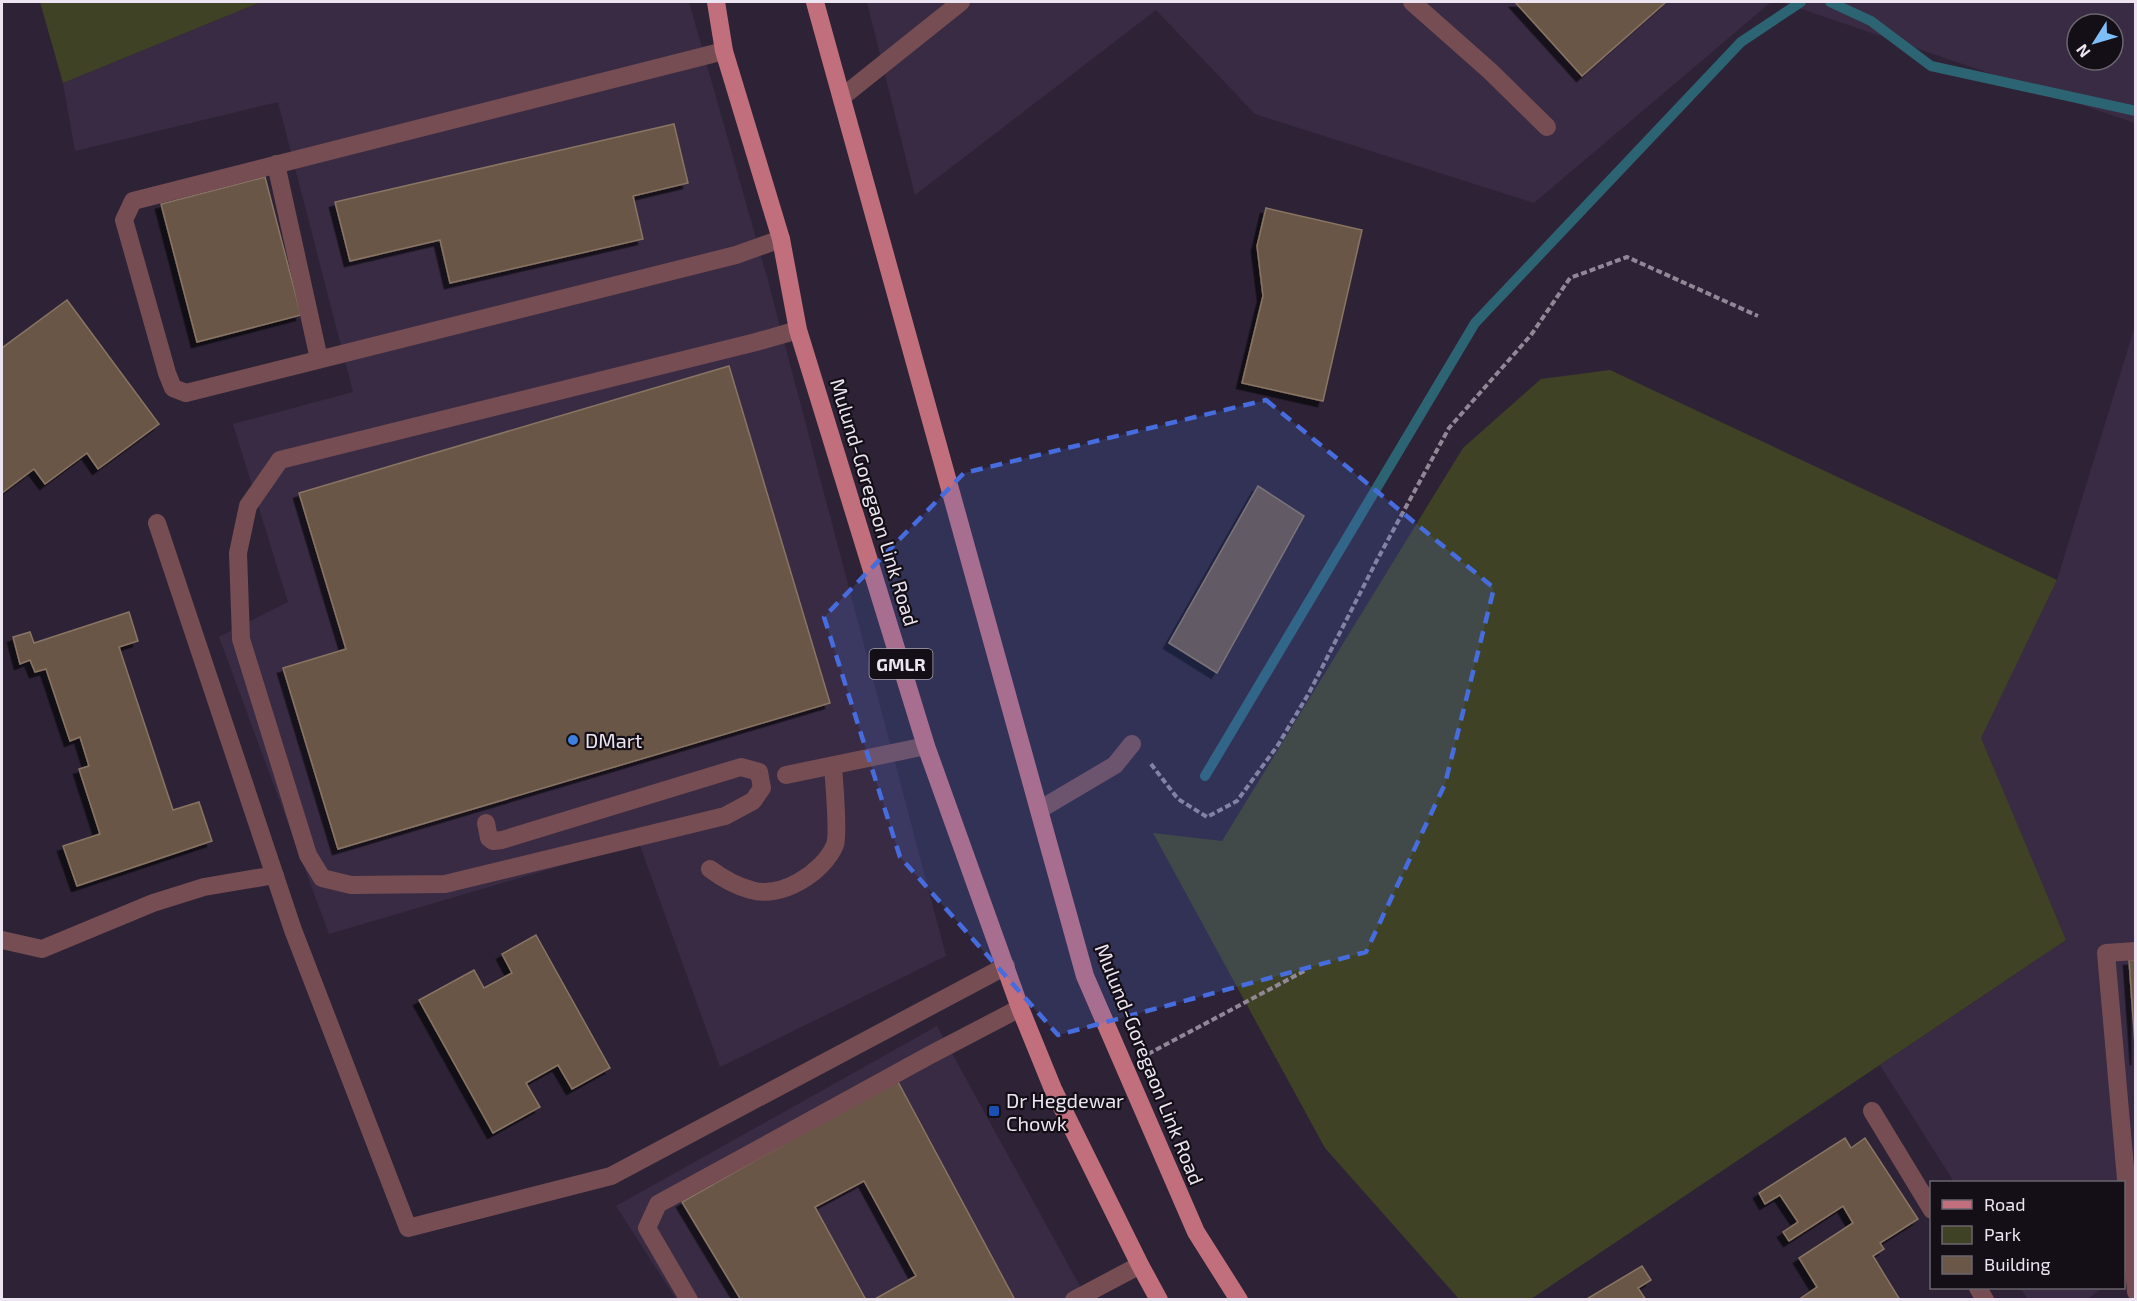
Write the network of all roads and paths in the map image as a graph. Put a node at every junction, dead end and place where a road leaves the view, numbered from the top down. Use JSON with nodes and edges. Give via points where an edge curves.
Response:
{"nodes":[{"id":1,"x":716,"y":2,"type":"edge"},
{"id":2,"x":815,"y":2,"type":"edge"},
{"id":3,"x":961,"y":2,"type":"edge"},
{"id":4,"x":1412,"y":2,"type":"edge"},
{"id":5,"x":724,"y":51,"type":"junction"},
{"id":6,"x":842,"y":97,"type":"junction"},
{"id":7,"x":1547,"y":128,"type":"dead end"},
{"id":8,"x":276,"y":164,"type":"junction"},
{"id":9,"x":781,"y":239,"type":"junction"},
{"id":10,"x":1758,"y":316,"type":"dead end"},
{"id":11,"x":798,"y":330,"type":"junction"},
{"id":12,"x":319,"y":359,"type":"junction"},
{"id":13,"x":157,"y":523,"type":"dead end"},
{"id":14,"x":1131,"y":744,"type":"dead end"},
{"id":15,"x":926,"y":746,"type":"junction"},
{"id":16,"x":1115,"y":765,"type":"junction"},
{"id":17,"x":833,"y":766,"type":"junction"},
{"id":18,"x":786,"y":775,"type":"dead end"},
{"id":19,"x":1039,"y":810,"type":"junction"},
{"id":20,"x":486,"y":823,"type":"dead end"},
{"id":21,"x":710,"y":869,"type":"dead end"},
{"id":22,"x":275,"y":875,"type":"junction"},
{"id":23,"x":2,"y":940,"type":"edge"},
{"id":24,"x":2136,"y":951,"type":"edge"},
{"id":25,"x":1006,"y":966,"type":"junction"},
{"id":26,"x":1306,"y":969,"type":"dead end"},
{"id":27,"x":1020,"y":1008,"type":"junction"},
{"id":28,"x":1124,"y":1067,"type":"junction"},
{"id":29,"x":1872,"y":1111,"type":"dead end"},
{"id":30,"x":1930,"y":1207,"type":"edge"},
{"id":31,"x":1140,"y":1265,"type":"junction"},
{"id":32,"x":2136,"y":1292,"type":"edge"},
{"id":33,"x":689,"y":1299,"type":"edge"},
{"id":34,"x":1074,"y":1299,"type":"edge"},
{"id":35,"x":1160,"y":1299,"type":"edge"},
{"id":36,"x":1239,"y":1299,"type":"edge"}],
"edges":[{"from":1,"to":5,"type":"main road","name":"Mulund-Goregaon Link Road","number":"GMLR"},
{"from":2,"to":6,"type":"main road","name":"Mulund-Goregaon Link Road"},
{"from":3,"to":6,"type":"lane"},
{"from":4,"to":7,"type":"lane"},
{"from":5,"to":8,"type":"lane"},
{"from":5,"to":9,"type":"main road","name":"Mulund-Goregaon Link Road","number":"GMLR"},
{"from":6,"to":19,"type":"main road","name":"Mulund-Goregaon Link Road"},
{"from":8,"to":12,"type":"lane"},
{"from":8,"to":12,"type":"lane","via":[[133,201],[124,220],[173,388],[186,393]]},
{"from":9,"to":11,"type":"main road","name":"Mulund-Goregaon Link Road","number":"GMLR"},
{"from":9,"to":12,"type":"lane","via":[[736,255]]},
{"from":10,"to":16,"type":"path","via":[[1627,257],[1570,278],[1531,335],[1449,428],[1309,693],[1278,745],[1237,801],[1207,817],[1178,799],[1152,764]]},
{"from":11,"to":15,"type":"main road","name":"Mulund-Goregaon Link Road","number":"GMLR"},
{"from":11,"to":20,"type":"lane","via":[[280,460],[248,506],[238,553],[242,639],[308,855],[322,878],[351,885],[445,884],[725,816],[753,801],[762,788],[759,772],[741,767],[502,840],[489,838]]},
{"from":13,"to":22,"type":"lane"},
{"from":14,"to":16,"type":"lane"},
{"from":15,"to":17,"type":"lane"},
{"from":15,"to":25,"type":"main road","name":"Mulund-Goregaon Link Road","number":"GMLR"},
{"from":16,"to":19,"type":"lane"},
{"from":17,"to":18,"type":"lane"},
{"from":17,"to":21,"type":"lane","via":[[835,844],[815,871],[786,888],[753,891],[722,879]]},
{"from":19,"to":28,"type":"main road","name":"Mulund-Goregaon Link Road","via":[[1085,976]]},
{"from":22,"to":23,"type":"lane","via":[[194,890],[153,903],[42,949]]},
{"from":22,"to":25,"type":"lane","via":[[408,1228],[610,1176]]},
{"from":24,"to":32,"type":"lane","via":[[2106,953]]},
{"from":25,"to":27,"type":"main road","name":"Mulund-Goregaon Link Road","number":"GMLR"},
{"from":26,"to":28,"type":"path"},
{"from":27,"to":31,"type":"main road","name":"Mulund-Goregaon Link Road","number":"GMLR","via":[[1053,1089]]},
{"from":27,"to":33,"type":"lane","via":[[658,1204],[647,1228]]},
{"from":28,"to":36,"type":"main road","name":"Mulund-Goregaon Link Road","via":[[1196,1232]]},
{"from":29,"to":30,"type":"lane"},
{"from":31,"to":34,"type":"lane"},
{"from":31,"to":35,"type":"main road","name":"Mulund-Goregaon Link Road","number":"GMLR"}]}
